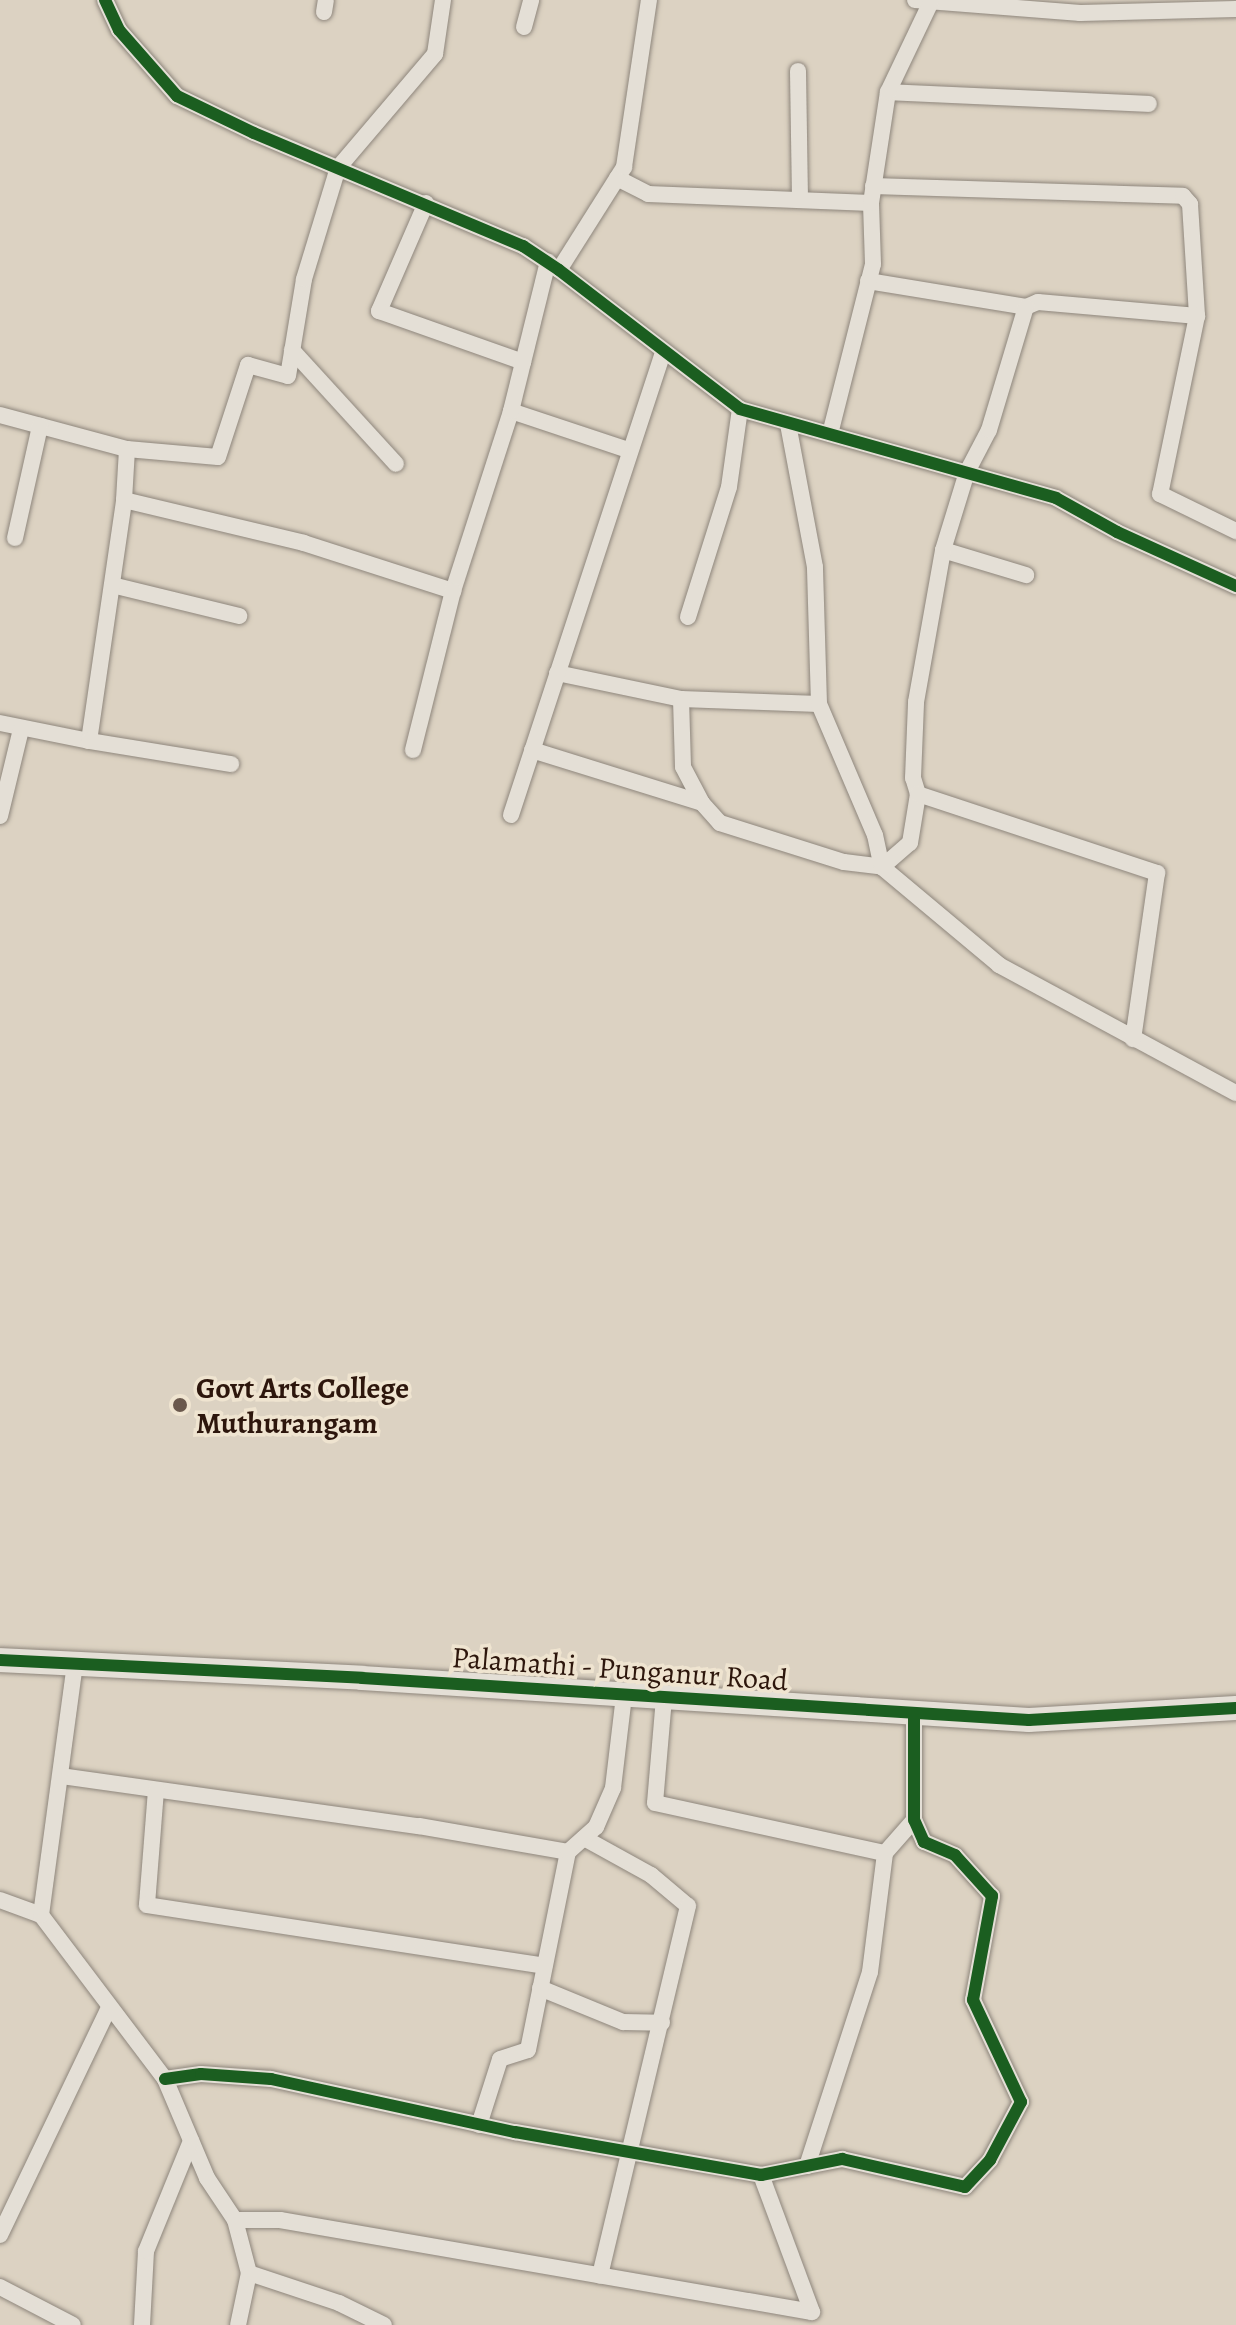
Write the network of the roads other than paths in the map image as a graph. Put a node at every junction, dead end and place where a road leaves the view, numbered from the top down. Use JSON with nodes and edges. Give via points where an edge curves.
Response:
{"nodes":[{"id":1,"x":105,"y":0,"type":"edge"},
{"id":2,"x":443,"y":0,"type":"edge"},
{"id":3,"x":531,"y":0,"type":"edge"},
{"id":4,"x":649,"y":0,"type":"edge"},
{"id":5,"x":923,"y":1,"type":"edge"},
{"id":6,"x":1236,"y":9,"type":"edge"},
{"id":7,"x":524,"y":27,"type":"dead end"},
{"id":8,"x":798,"y":71,"type":"dead end"},
{"id":9,"x":888,"y":92,"type":"junction"},
{"id":10,"x":1149,"y":104,"type":"dead end"},
{"id":11,"x":338,"y":168,"type":"junction"},
{"id":12,"x":617,"y":178,"type":"junction"},
{"id":13,"x":872,"y":195,"type":"junction"},
{"id":14,"x":800,"y":200,"type":"junction"},
{"id":15,"x":426,"y":203,"type":"junction"},
{"id":16,"x":554,"y":266,"type":"junction"},
{"id":17,"x":868,"y":281,"type":"junction"},
{"id":18,"x":1026,"y":307,"type":"junction"},
{"id":19,"x":1197,"y":316,"type":"junction"},
{"id":20,"x":292,"y":350,"type":"junction"},
{"id":21,"x":663,"y":352,"type":"junction"},
{"id":22,"x":523,"y":362,"type":"junction"},
{"id":23,"x":740,"y":409,"type":"junction"},
{"id":24,"x":511,"y":411,"type":"junction"},
{"id":25,"x":0,"y":415,"type":"edge"},
{"id":26,"x":788,"y":424,"type":"junction"},
{"id":27,"x":40,"y":426,"type":"junction"},
{"id":28,"x":830,"y":434,"type":"junction"},
{"id":29,"x":127,"y":449,"type":"junction"},
{"id":30,"x":628,"y":450,"type":"junction"},
{"id":31,"x":396,"y":464,"type":"dead end"},
{"id":32,"x":967,"y":472,"type":"junction"},
{"id":33,"x":124,"y":500,"type":"junction"},
{"id":34,"x":1236,"y":531,"type":"edge"},
{"id":35,"x":15,"y":538,"type":"dead end"},
{"id":36,"x":943,"y":550,"type":"junction"},
{"id":37,"x":1026,"y":575,"type":"dead end"},
{"id":38,"x":1235,"y":584,"type":"edge"},
{"id":39,"x":112,"y":585,"type":"junction"},
{"id":40,"x":453,"y":591,"type":"junction"},
{"id":41,"x":239,"y":616,"type":"dead end"},
{"id":42,"x":688,"y":617,"type":"dead end"},
{"id":43,"x":557,"y":673,"type":"junction"},
{"id":44,"x":681,"y":699,"type":"junction"},
{"id":45,"x":819,"y":704,"type":"junction"},
{"id":46,"x":0,"y":723,"type":"edge"},
{"id":47,"x":21,"y":729,"type":"junction"},
{"id":48,"x":89,"y":741,"type":"junction"},
{"id":49,"x":413,"y":750,"type":"dead end"},
{"id":50,"x":532,"y":750,"type":"junction"},
{"id":51,"x":231,"y":764,"type":"dead end"},
{"id":52,"x":918,"y":794,"type":"junction"},
{"id":53,"x":702,"y":803,"type":"junction"},
{"id":54,"x":511,"y":815,"type":"dead end"},
{"id":55,"x":0,"y":816,"type":"edge"},
{"id":56,"x":882,"y":867,"type":"junction"},
{"id":57,"x":1133,"y":1039,"type":"junction"},
{"id":58,"x":1236,"y":1092,"type":"edge"},
{"id":59,"x":0,"y":1660,"type":"edge"},
{"id":60,"x":75,"y":1663,"type":"junction"},
{"id":61,"x":624,"y":1696,"type":"junction"},
{"id":62,"x":664,"y":1698,"type":"junction"},
{"id":63,"x":1236,"y":1708,"type":"edge"},
{"id":64,"x":914,"y":1713,"type":"junction"},
{"id":65,"x":61,"y":1776,"type":"junction"},
{"id":66,"x":156,"y":1790,"type":"junction"},
{"id":67,"x":914,"y":1820,"type":"junction"},
{"id":68,"x":584,"y":1838,"type":"junction"},
{"id":69,"x":568,"y":1852,"type":"junction"},
{"id":70,"x":885,"y":1853,"type":"junction"},
{"id":71,"x":0,"y":1900,"type":"edge"},
{"id":72,"x":41,"y":1915,"type":"junction"},
{"id":73,"x":544,"y":1966,"type":"junction"},
{"id":74,"x":540,"y":1988,"type":"junction"},
{"id":75,"x":109,"y":2007,"type":"junction"},
{"id":76,"x":662,"y":2023,"type":"junction"},
{"id":77,"x":165,"y":2079,"type":"junction"},
{"id":78,"x":479,"y":2125,"type":"junction"},
{"id":79,"x":191,"y":2141,"type":"junction"},
{"id":80,"x":630,"y":2152,"type":"junction"},
{"id":81,"x":807,"y":2166,"type":"junction"},
{"id":82,"x":761,"y":2175,"type":"junction"},
{"id":83,"x":235,"y":2220,"type":"junction"},
{"id":84,"x":0,"y":2235,"type":"edge"},
{"id":85,"x":249,"y":2273,"type":"junction"},
{"id":86,"x":600,"y":2276,"type":"junction"},
{"id":87,"x":0,"y":2287,"type":"edge"},
{"id":88,"x":73,"y":2325,"type":"edge"},
{"id":89,"x":142,"y":2325,"type":"edge"},
{"id":90,"x":238,"y":2325,"type":"edge"},
{"id":91,"x":384,"y":2325,"type":"edge"}],
"edges":[{"from":1,"to":11,"type":"street","via":[[119,30],[177,96]]},
{"from":2,"to":11,"type":"street","via":[[435,54]]},
{"from":3,"to":7,"type":"street"},
{"from":4,"to":12,"type":"street","via":[[624,167]]},
{"from":5,"to":6,"type":"street","via":[[1080,13]]},
{"from":5,"to":9,"type":"street"},
{"from":8,"to":14,"type":"street"},
{"from":9,"to":10,"type":"street"},
{"from":9,"to":13,"type":"street"},
{"from":11,"to":15,"type":"street"},
{"from":11,"to":20,"type":"street","via":[[304,279]]},
{"from":12,"to":14,"type":"street","via":[[648,194]]},
{"from":12,"to":16,"type":"street"},
{"from":13,"to":14,"type":"street"},
{"from":13,"to":17,"type":"street","via":[[873,264]]},
{"from":13,"to":19,"type":"street","via":[[1183,196],[1190,204]]},
{"from":15,"to":16,"type":"street","via":[[523,246]]},
{"from":15,"to":22,"type":"street","via":[[379,311]]},
{"from":16,"to":21,"type":"street"},
{"from":16,"to":22,"type":"street"},
{"from":17,"to":18,"type":"street"},
{"from":17,"to":28,"type":"street"},
{"from":18,"to":19,"type":"street","via":[[1038,302]]},
{"from":18,"to":32,"type":"street","via":[[989,430]]},
{"from":19,"to":34,"type":"street","via":[[1160,494]]},
{"from":20,"to":29,"type":"street","via":[[288,376],[248,365],[218,457]]},
{"from":20,"to":31,"type":"street"},
{"from":21,"to":23,"type":"street"},
{"from":21,"to":30,"type":"street"},
{"from":22,"to":24,"type":"street"},
{"from":23,"to":26,"type":"street"},
{"from":23,"to":42,"type":"street","via":[[729,487]]},
{"from":24,"to":30,"type":"street"},
{"from":24,"to":40,"type":"street"},
{"from":25,"to":27,"type":"street"},
{"from":26,"to":28,"type":"street"},
{"from":26,"to":45,"type":"street","via":[[815,567]]},
{"from":27,"to":29,"type":"street"},
{"from":27,"to":35,"type":"street"},
{"from":28,"to":32,"type":"street"},
{"from":29,"to":33,"type":"street"},
{"from":30,"to":43,"type":"street"},
{"from":32,"to":36,"type":"street"},
{"from":32,"to":38,"type":"street","via":[[1056,498],[1117,532]]},
{"from":33,"to":39,"type":"street"},
{"from":33,"to":40,"type":"street","via":[[304,543]]},
{"from":36,"to":37,"type":"street"},
{"from":36,"to":52,"type":"street","via":[[916,702],[913,778]]},
{"from":39,"to":41,"type":"street"},
{"from":39,"to":48,"type":"street"},
{"from":40,"to":49,"type":"street"},
{"from":43,"to":44,"type":"street"},
{"from":43,"to":50,"type":"street"},
{"from":44,"to":45,"type":"street"},
{"from":44,"to":53,"type":"street","via":[[683,767]]},
{"from":45,"to":56,"type":"street","via":[[875,835]]},
{"from":46,"to":47,"type":"street"},
{"from":47,"to":48,"type":"street"},
{"from":47,"to":55,"type":"street"},
{"from":48,"to":51,"type":"street"},
{"from":50,"to":53,"type":"street"},
{"from":50,"to":54,"type":"street"},
{"from":52,"to":56,"type":"street","via":[[910,843]]},
{"from":52,"to":57,"type":"street","via":[[1157,873]]},
{"from":53,"to":56,"type":"street","via":[[720,823],[829,858]]},
{"from":56,"to":57,"type":"street","via":[[999,965]]},
{"from":57,"to":58,"type":"street"},
{"from":59,"to":60,"type":"street","name":"Palamathi - Punganur Road"},
{"from":60,"to":61,"type":"street","name":"Palamathi - Punganur Road"},
{"from":60,"to":65,"type":"street"},
{"from":61,"to":62,"type":"street","name":"Palamathi - Punganur Road"},
{"from":61,"to":68,"type":"street","via":[[613,1788],[596,1827]]},
{"from":62,"to":64,"type":"street","name":"Palamathi - Punganur Road"},
{"from":62,"to":70,"type":"street","via":[[655,1803]]},
{"from":63,"to":64,"type":"street","name":"Palamathi - Punganur Road","via":[[1029,1720]]},
{"from":64,"to":67,"type":"street"},
{"from":65,"to":66,"type":"street"},
{"from":65,"to":72,"type":"street"},
{"from":66,"to":69,"type":"street"},
{"from":66,"to":73,"type":"street","via":[[147,1905]]},
{"from":67,"to":70,"type":"street"},
{"from":67,"to":81,"type":"street","via":[[924,1842],[955,1855],[992,1896],[973,2000],[1021,2102],[990,2160],[965,2187],[842,2159]]},
{"from":68,"to":69,"type":"street"},
{"from":68,"to":76,"type":"street","via":[[651,1875],[688,1906]]},
{"from":69,"to":73,"type":"street"},
{"from":70,"to":81,"type":"street","via":[[870,1972]]},
{"from":71,"to":72,"type":"street"},
{"from":72,"to":75,"type":"street"},
{"from":73,"to":74,"type":"street"},
{"from":74,"to":76,"type":"street","via":[[623,2022]]},
{"from":74,"to":78,"type":"street","via":[[528,2050],[500,2059]]},
{"from":75,"to":77,"type":"street"},
{"from":75,"to":84,"type":"street"},
{"from":76,"to":80,"type":"street"},
{"from":77,"to":78,"type":"street","via":[[201,2074],[271,2079]]},
{"from":77,"to":79,"type":"street"},
{"from":78,"to":80,"type":"street"},
{"from":79,"to":83,"type":"street","via":[[207,2178]]},
{"from":79,"to":89,"type":"street","via":[[146,2251]]},
{"from":80,"to":82,"type":"street"},
{"from":80,"to":86,"type":"street"},
{"from":81,"to":82,"type":"street"},
{"from":82,"to":86,"type":"street","via":[[812,2312]]},
{"from":83,"to":85,"type":"street"},
{"from":83,"to":86,"type":"street","via":[[280,2220]]},
{"from":85,"to":90,"type":"street"},
{"from":85,"to":91,"type":"street","via":[[339,2303]]},
{"from":87,"to":88,"type":"street"}]}
